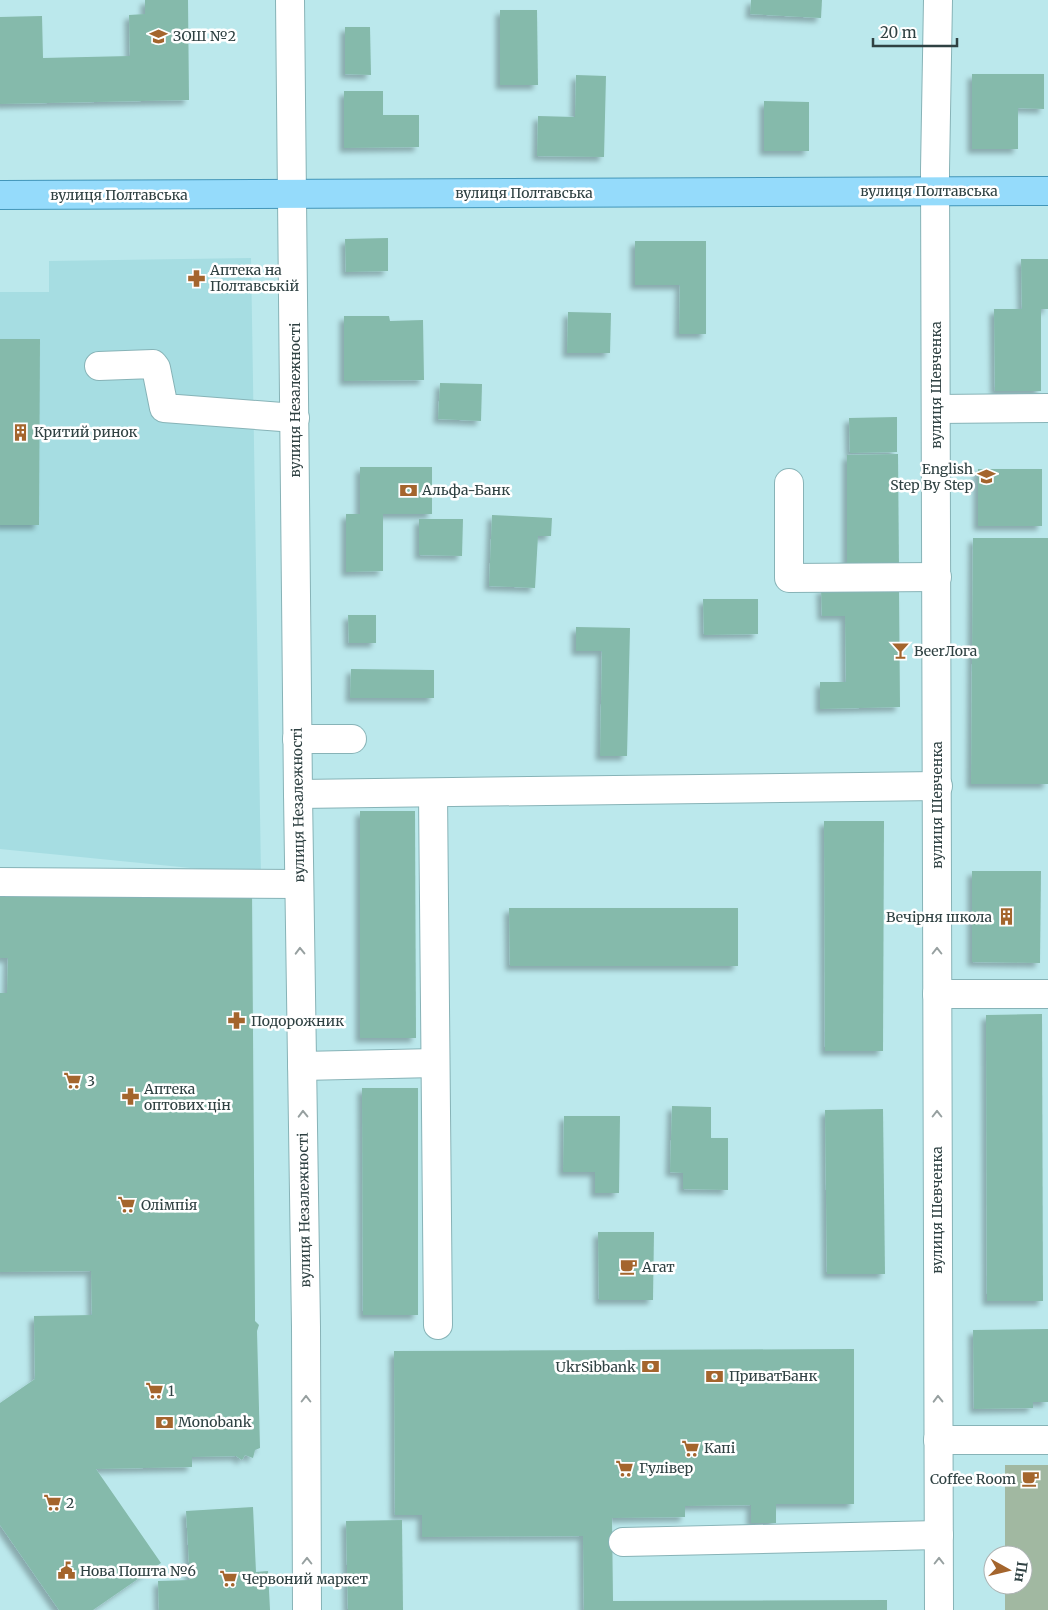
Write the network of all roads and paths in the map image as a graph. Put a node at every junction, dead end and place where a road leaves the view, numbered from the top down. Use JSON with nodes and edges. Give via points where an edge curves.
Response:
{"nodes":[{"id":1,"x":290,"y":0,"type":"edge"},
{"id":2,"x":938,"y":0,"type":"edge"},
{"id":3,"x":1048,"y":191,"type":"edge"},
{"id":4,"x":935,"y":192,"type":"junction"},
{"id":5,"x":293,"y":194,"type":"junction"},
{"id":6,"x":0,"y":195,"type":"edge"},
{"id":7,"x":99,"y":366,"type":"dead end"},
{"id":8,"x":1048,"y":408,"type":"edge"},
{"id":9,"x":936,"y":409,"type":"junction"},
{"id":10,"x":295,"y":418,"type":"junction"},
{"id":11,"x":789,"y":483,"type":"dead end"},
{"id":12,"x":937,"y":577,"type":"junction"},
{"id":13,"x":297,"y":739,"type":"junction"},
{"id":14,"x":352,"y":739,"type":"dead end"},
{"id":15,"x":938,"y":786,"type":"junction"},
{"id":16,"x":433,"y":793,"type":"junction"},
{"id":17,"x":298,"y":794,"type":"junction"},
{"id":18,"x":0,"y":882,"type":"edge"},
{"id":19,"x":299,"y":884,"type":"junction"},
{"id":20,"x":937,"y":994,"type":"junction"},
{"id":21,"x":1048,"y":994,"type":"edge"},
{"id":22,"x":435,"y":1063,"type":"junction"},
{"id":23,"x":302,"y":1066,"type":"junction"},
{"id":24,"x":438,"y":1325,"type":"dead end"},
{"id":25,"x":938,"y":1440,"type":"junction"},
{"id":26,"x":1048,"y":1440,"type":"edge"},
{"id":27,"x":939,"y":1535,"type":"junction"},
{"id":28,"x":623,"y":1542,"type":"dead end"},
{"id":29,"x":307,"y":1610,"type":"edge"},
{"id":30,"x":939,"y":1610,"type":"edge"}],
"edges":[{"from":1,"to":5,"type":"street","name":"вулиця Незалежності"},
{"from":2,"to":4,"type":"street","name":"вулиця Шевченка"},
{"from":3,"to":4,"type":"main road","name":"вулиця Полтавська"},
{"from":4,"to":5,"type":"main road","name":"вулиця Полтавська"},
{"from":4,"to":9,"type":"street","name":"вулиця Шевченка"},
{"from":5,"to":6,"type":"main road","name":"вулиця Полтавська"},
{"from":5,"to":10,"type":"street","name":"вулиця Незалежності"},
{"from":7,"to":10,"type":"street","via":[[153,364],[162,406],[167,409]]},
{"from":8,"to":9,"type":"street"},
{"from":9,"to":12,"type":"street","name":"вулиця Шевченка"},
{"from":10,"to":13,"type":"street","name":"вулиця Незалежності"},
{"from":11,"to":12,"type":"street","via":[[789,578]]},
{"from":12,"to":15,"type":"street","name":"вулиця Шевченка"},
{"from":13,"to":14,"type":"street"},
{"from":13,"to":17,"type":"street","name":"вулиця Незалежності"},
{"from":15,"to":16,"type":"street"},
{"from":20,"to":15,"type":"street","name":"вулиця Шевченка","one_way":true},
{"from":16,"to":17,"type":"street"},
{"from":16,"to":22,"type":"street"},
{"from":17,"to":19,"type":"street","name":"вулиця Незалежності"},
{"from":18,"to":19,"type":"street"},
{"from":23,"to":19,"type":"street","name":"вулиця Незалежності","one_way":true},
{"from":20,"to":21,"type":"street"},
{"from":25,"to":20,"type":"street","name":"вулиця Шевченка","one_way":true},
{"from":22,"to":23,"type":"street"},
{"from":22,"to":24,"type":"street"},
{"from":29,"to":23,"type":"street","name":"вулиця Незалежності","one_way":true},
{"from":25,"to":26,"type":"street"},
{"from":25,"to":27,"type":"street","name":"вулиця Шевченка"},
{"from":27,"to":28,"type":"street"},
{"from":30,"to":27,"type":"street","name":"вулиця Шевченка","one_way":true}]}
